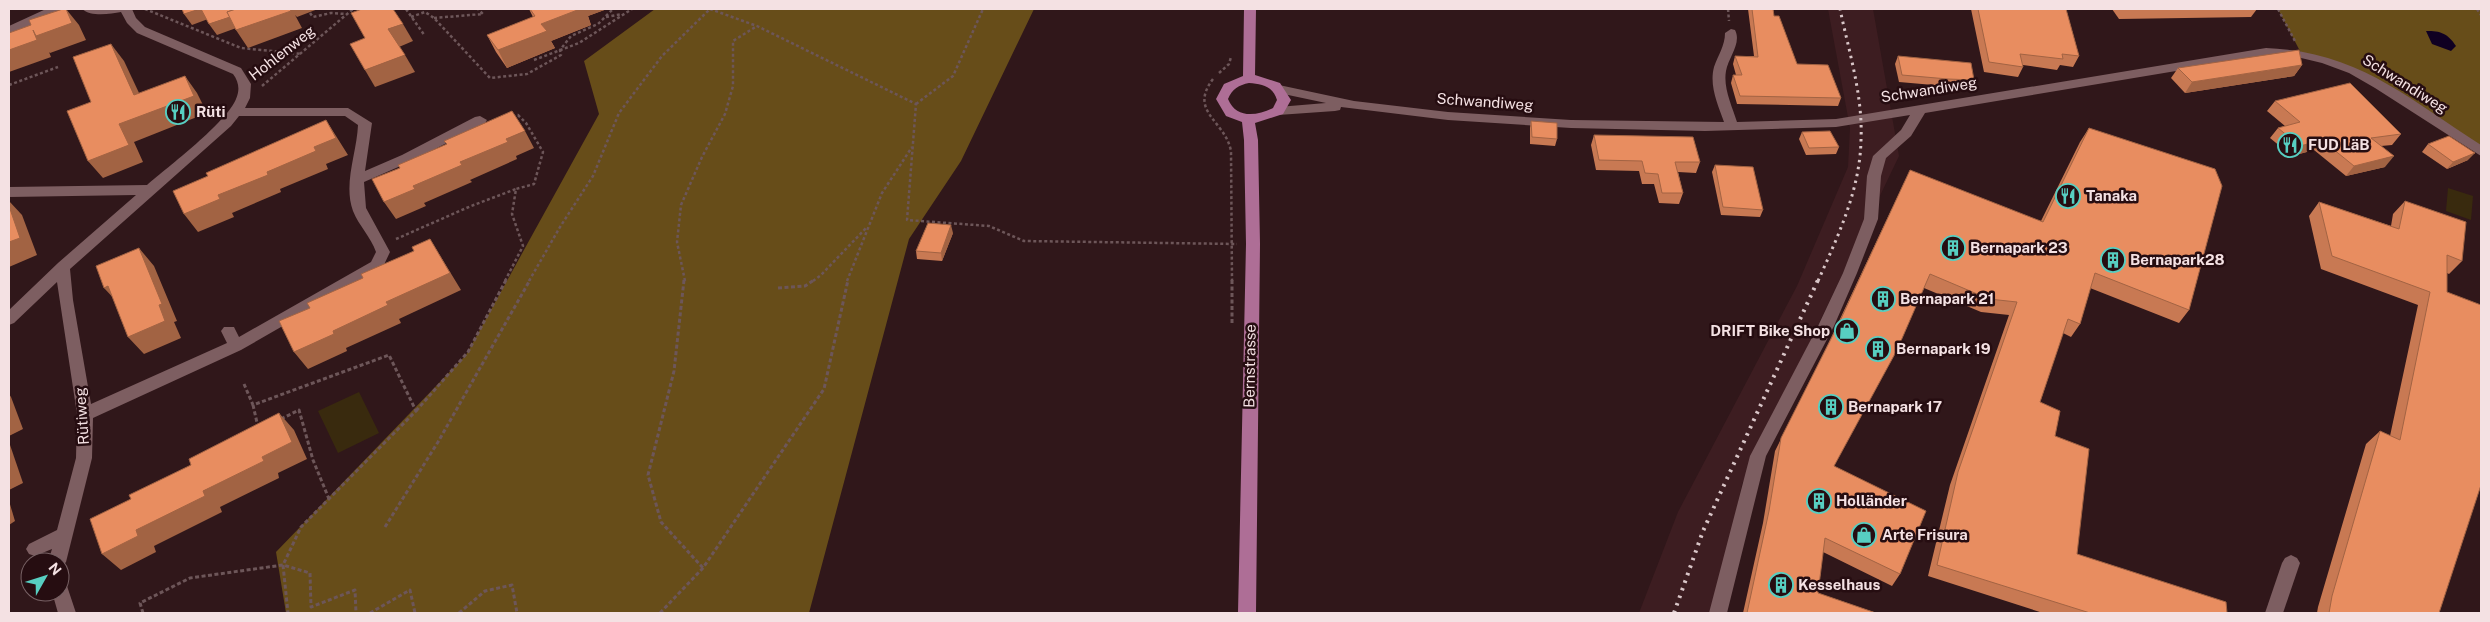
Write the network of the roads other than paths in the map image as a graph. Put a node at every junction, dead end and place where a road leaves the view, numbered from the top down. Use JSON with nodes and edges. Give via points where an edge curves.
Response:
{"nodes":[{"id":1,"x":54,"y":9,"type":"edge"},
{"id":2,"x":88,"y":9,"type":"edge"},
{"id":3,"x":118,"y":9,"type":"edge"},
{"id":4,"x":126,"y":9,"type":"edge"},
{"id":5,"x":1250,"y":9,"type":"edge"},
{"id":6,"x":9,"y":30,"type":"edge"},
{"id":7,"x":1731,"y":33,"type":"dead end"},
{"id":8,"x":1249,"y":79,"type":"junction"},
{"id":9,"x":1279,"y":89,"type":"junction"},
{"id":10,"x":1354,"y":105,"type":"junction"},
{"id":11,"x":1920,"y":108,"type":"junction"},
{"id":12,"x":1278,"y":111,"type":"junction"},
{"id":13,"x":236,"y":112,"type":"junction"},
{"id":14,"x":1248,"y":119,"type":"junction"},
{"id":15,"x":480,"y":120,"type":"dead end"},
{"id":16,"x":1732,"y":127,"type":"junction"},
{"id":17,"x":2481,"y":151,"type":"edge"},
{"id":18,"x":358,"y":179,"type":"junction"},
{"id":19,"x":150,"y":190,"type":"junction"},
{"id":20,"x":9,"y":192,"type":"edge"},
{"id":21,"x":63,"y":267,"type":"junction"},
{"id":22,"x":9,"y":319,"type":"edge"},
{"id":23,"x":229,"y":331,"type":"dead end"},
{"id":24,"x":236,"y":346,"type":"junction"},
{"id":25,"x":85,"y":414,"type":"junction"},
{"id":26,"x":63,"y":535,"type":"junction"},
{"id":27,"x":35,"y":550,"type":"dead end"},
{"id":28,"x":59,"y":552,"type":"edge"},
{"id":29,"x":2291,"y":563,"type":"dead end"},
{"id":30,"x":1247,"y":613,"type":"edge"},
{"id":31,"x":1718,"y":613,"type":"edge"},
{"id":32,"x":2274,"y":613,"type":"edge"}],
"edges":[{"from":1,"to":6,"type":"street"},
{"from":2,"to":3,"type":"street"},
{"from":4,"to":13,"type":"street","via":[[141,30],[234,69],[242,78],[246,93]]},
{"from":5,"to":8,"type":"main road"},
{"from":7,"to":16,"type":"street","via":[[1732,42],[1720,70],[1719,83]]},
{"from":8,"to":9,"type":"main road","via":[[1267,82]]},
{"from":8,"to":14,"type":"main road","via":[[1227,88],[1222,99],[1227,110]]},
{"from":9,"to":10,"type":"street","name":"Schwandiweg"},
{"from":9,"to":12,"type":"main road","via":[[1284,100]]},
{"from":10,"to":12,"type":"street","name":"Schwandiweg"},
{"from":10,"to":16,"type":"street","name":"Schwandiweg","via":[[1448,116],[1570,124]]},
{"from":11,"to":16,"type":"street","name":"Schwandiweg","via":[[1826,124]]},
{"from":11,"to":17,"type":"street","name":"Schwandiweg","via":[[2266,52],[2301,53],[2332,61],[2361,74]]},
{"from":11,"to":31,"type":"street","via":[[1906,133],[1880,156],[1874,176],[1871,219],[1850,273],[1758,456]]},
{"from":12,"to":14,"type":"main road","via":[[1264,118]]},
{"from":13,"to":18,"type":"street","via":[[336,110],[356,115],[365,123]]},
{"from":13,"to":19,"type":"street"},
{"from":14,"to":30,"type":"main road","name":"Bernstrasse","via":[[1253,244]]},
{"from":15,"to":18,"type":"street"},
{"from":18,"to":24,"type":"street","via":[[360,210],[381,243],[383,252],[376,265]]},
{"from":19,"to":20,"type":"street"},
{"from":19,"to":21,"type":"street"},
{"from":21,"to":22,"type":"street"},
{"from":21,"to":25,"type":"street","name":"Rütiweg"},
{"from":23,"to":24,"type":"street"},
{"from":24,"to":25,"type":"street"},
{"from":25,"to":26,"type":"street","name":"Rütiweg","via":[[84,458]]},
{"from":26,"to":27,"type":"street"},
{"from":26,"to":28,"type":"street","name":"Rütiweg"},
{"from":29,"to":32,"type":"street"}]}
